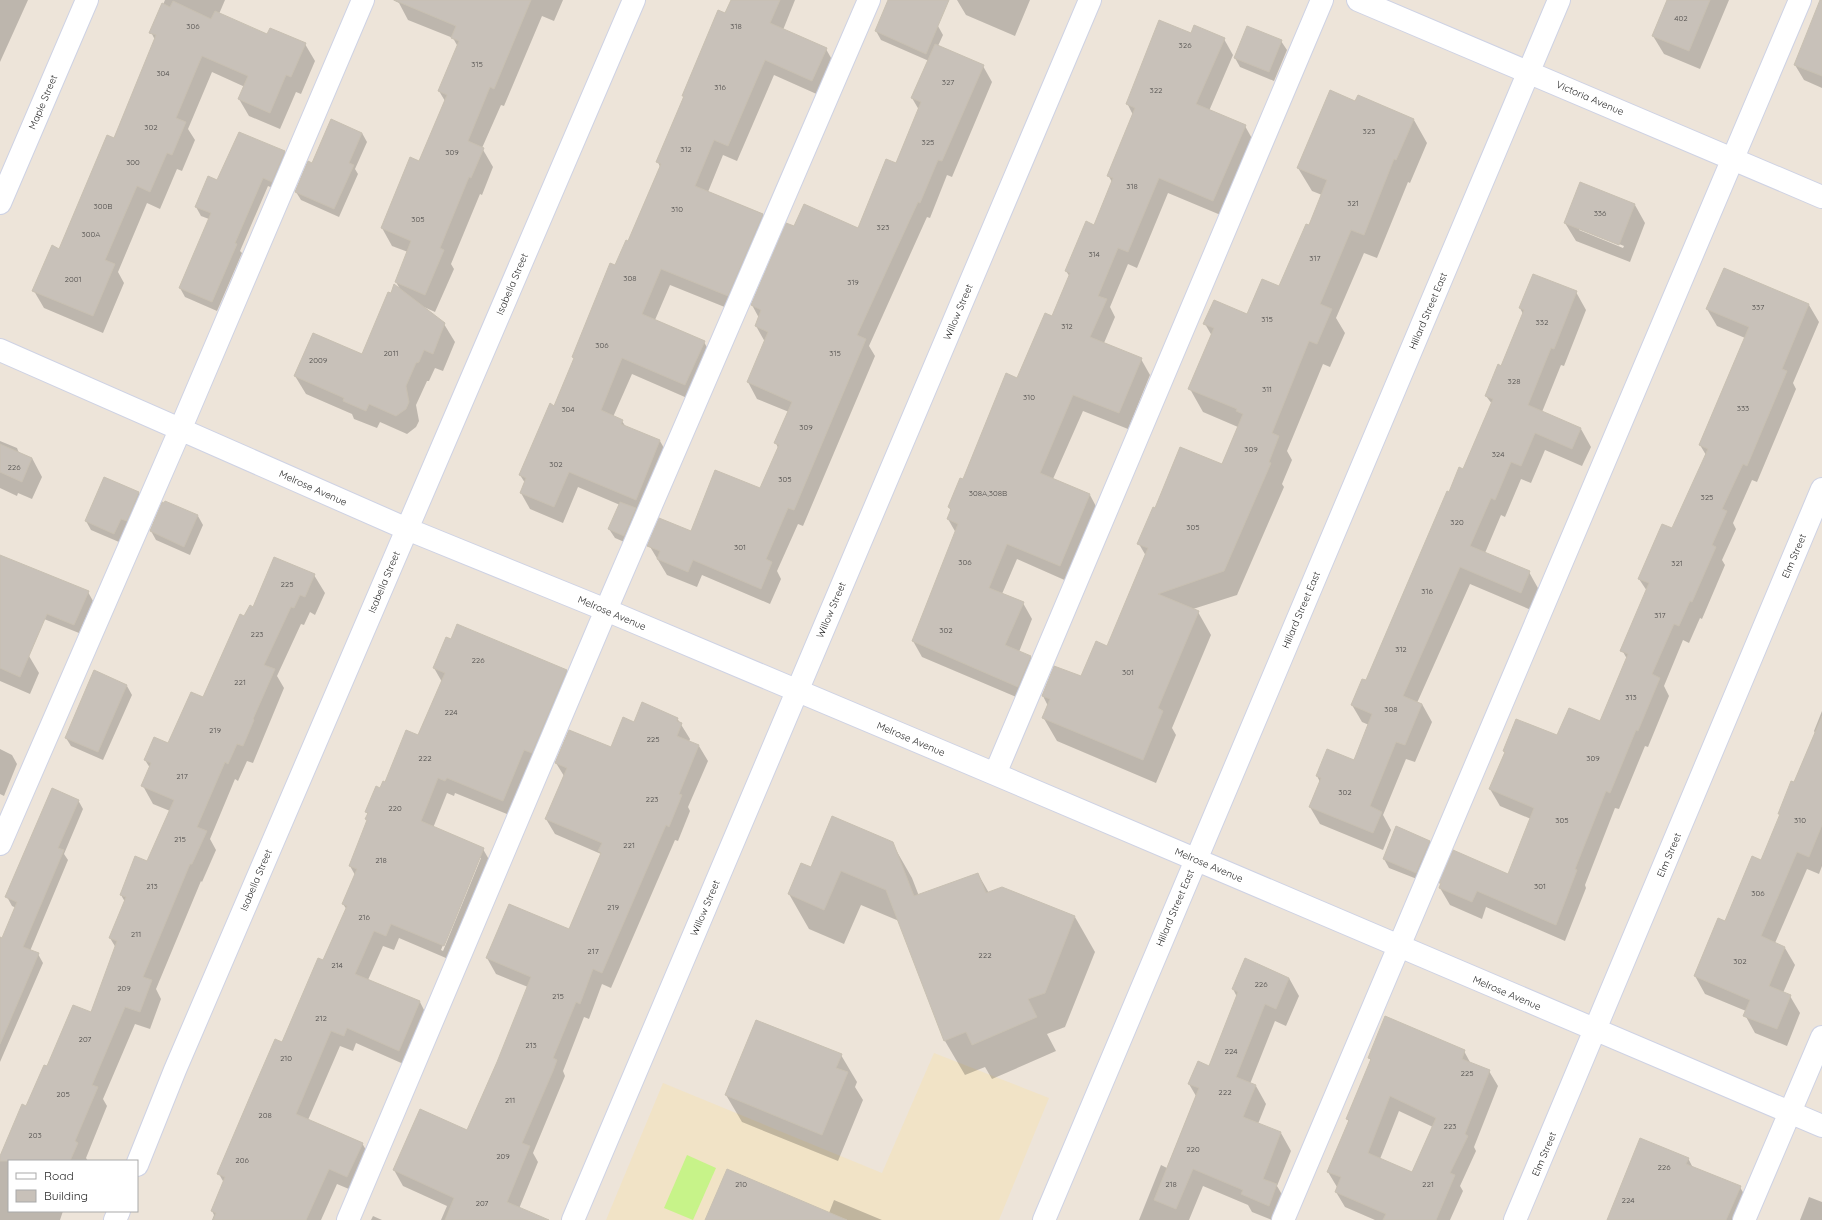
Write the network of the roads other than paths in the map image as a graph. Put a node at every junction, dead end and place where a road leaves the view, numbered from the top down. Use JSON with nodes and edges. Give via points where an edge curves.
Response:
{"nodes":[{"id":1,"x":87,"y":0,"type":"edge"},
{"id":2,"x":363,"y":0,"type":"edge"},
{"id":3,"x":634,"y":0,"type":"edge"},
{"id":4,"x":869,"y":0,"type":"edge"},
{"id":5,"x":1090,"y":0,"type":"edge"},
{"id":6,"x":1322,"y":0,"type":"edge"},
{"id":7,"x":1358,"y":0,"type":"edge"},
{"id":8,"x":1559,"y":0,"type":"edge"},
{"id":9,"x":1800,"y":0,"type":"edge"},
{"id":10,"x":1529,"y":72,"type":"junction"},
{"id":11,"x":1732,"y":159,"type":"junction"},
{"id":12,"x":1822,"y":197,"type":"edge"},
{"id":13,"x":0,"y":203,"type":"edge"},
{"id":14,"x":0,"y":350,"type":"edge"},
{"id":15,"x":180,"y":430,"type":"junction"},
{"id":16,"x":1822,"y":489,"type":"edge"},
{"id":17,"x":407,"y":529,"type":"junction"},
{"id":18,"x":606,"y":610,"type":"junction"},
{"id":19,"x":796,"y":692,"type":"junction"},
{"id":20,"x":994,"y":774,"type":"junction"},
{"id":21,"x":0,"y":844,"type":"edge"},
{"id":22,"x":1196,"y":859,"type":"junction"},
{"id":23,"x":1399,"y":948,"type":"junction"},
{"id":24,"x":1596,"y":1031,"type":"junction"},
{"id":25,"x":1822,"y":1037,"type":"edge"},
{"id":26,"x":1790,"y":1113,"type":"junction"},
{"id":27,"x":1822,"y":1126,"type":"edge"},
{"id":28,"x":138,"y":1162,"type":"edge"},
{"id":29,"x":348,"y":1220,"type":"edge"},
{"id":30,"x":573,"y":1220,"type":"edge"},
{"id":31,"x":1044,"y":1220,"type":"edge"},
{"id":32,"x":1283,"y":1220,"type":"edge"},
{"id":33,"x":1515,"y":1220,"type":"edge"},
{"id":34,"x":1744,"y":1220,"type":"edge"}],
"edges":[{"from":1,"to":13,"type":"street","name":"Maple Street"},
{"from":2,"to":15,"type":"street"},
{"from":3,"to":17,"type":"street","name":"Isabella Street"},
{"from":4,"to":18,"type":"street"},
{"from":5,"to":19,"type":"street","name":"Willow Street"},
{"from":6,"to":20,"type":"street"},
{"from":7,"to":10,"type":"street","name":"Victoria Avenue"},
{"from":8,"to":10,"type":"street","name":"Hillard Street East"},
{"from":9,"to":11,"type":"street"},
{"from":10,"to":11,"type":"street","name":"Victoria Avenue"},
{"from":10,"to":22,"type":"street","name":"Hillard Street East"},
{"from":11,"to":12,"type":"street","name":"Victoria Avenue"},
{"from":11,"to":23,"type":"street"},
{"from":14,"to":15,"type":"street","name":"Melrose Avenue"},
{"from":15,"to":17,"type":"street","name":"Melrose Avenue"},
{"from":15,"to":21,"type":"street"},
{"from":16,"to":24,"type":"street","name":"Elm Street"},
{"from":17,"to":18,"type":"street","name":"Melrose Avenue"},
{"from":17,"to":28,"type":"street","name":"Isabella Street","via":[[175,1070]]},
{"from":18,"to":19,"type":"street","name":"Melrose Avenue"},
{"from":18,"to":29,"type":"street"},
{"from":19,"to":20,"type":"street","name":"Melrose Avenue"},
{"from":19,"to":30,"type":"street","name":"Willow Street"},
{"from":20,"to":22,"type":"street","name":"Melrose Avenue"},
{"from":22,"to":23,"type":"street","name":"Melrose Avenue"},
{"from":22,"to":31,"type":"street","name":"Hillard Street East"},
{"from":23,"to":24,"type":"street","name":"Melrose Avenue"},
{"from":23,"to":32,"type":"street"},
{"from":24,"to":26,"type":"street","name":"Melrose Avenue"},
{"from":24,"to":33,"type":"street","name":"Elm Street"},
{"from":25,"to":26,"type":"street"},
{"from":26,"to":27,"type":"street","name":"Melrose Avenue"},
{"from":26,"to":34,"type":"street"}]}
